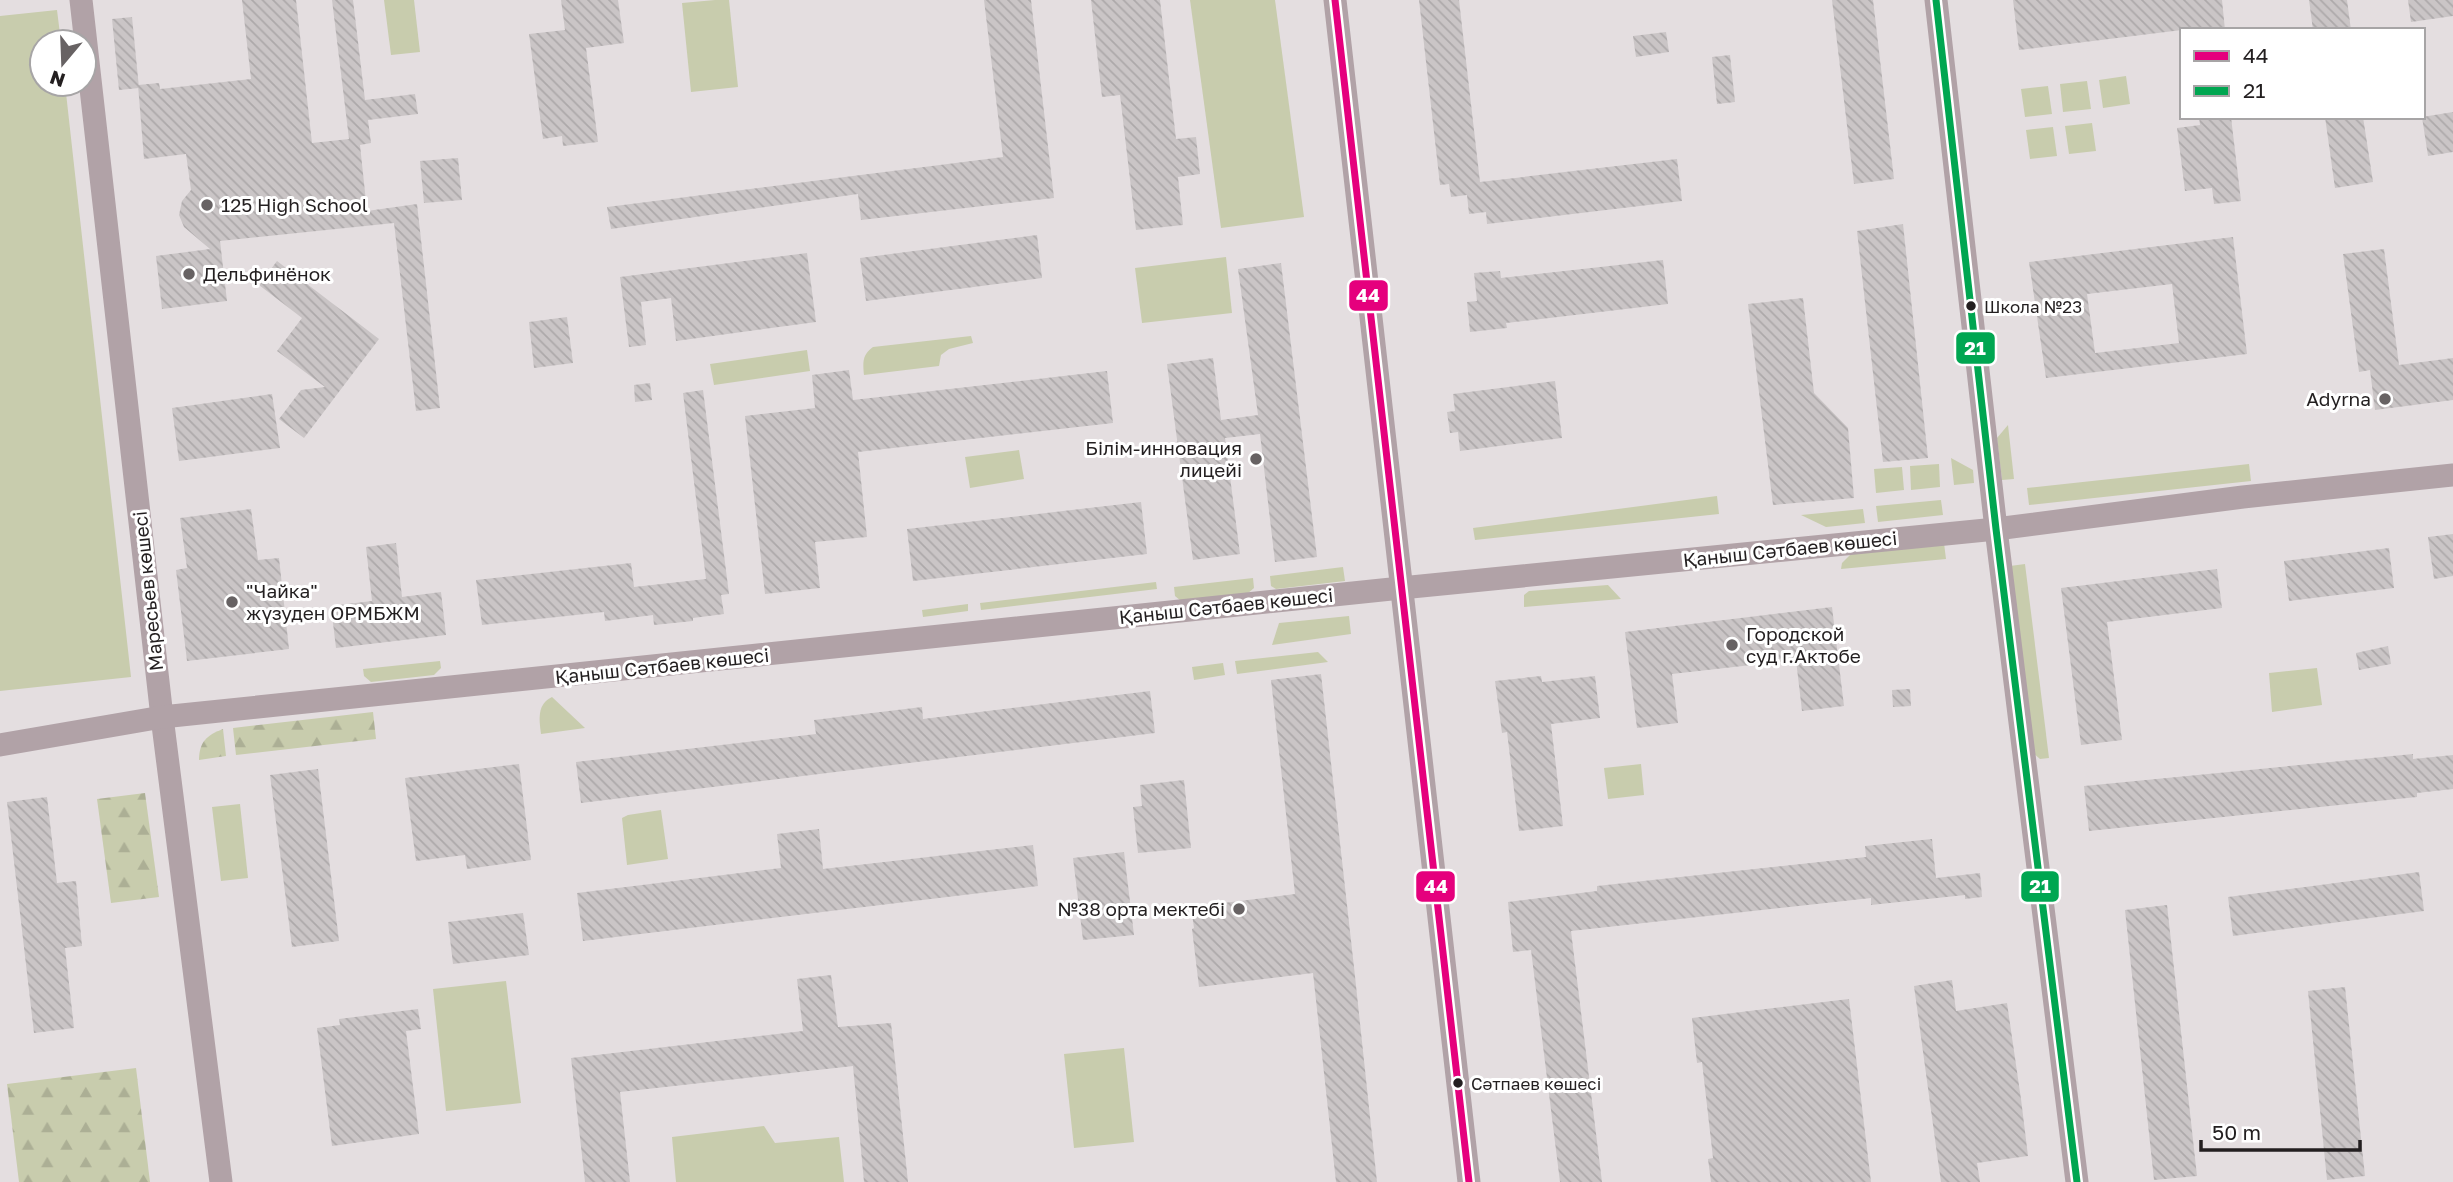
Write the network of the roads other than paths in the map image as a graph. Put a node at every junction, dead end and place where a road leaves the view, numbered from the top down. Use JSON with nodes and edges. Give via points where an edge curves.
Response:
{"nodes":[{"id":1,"x":81,"y":0,"type":"edge"},
{"id":2,"x":1335,"y":0,"type":"edge"},
{"id":3,"x":1937,"y":0,"type":"edge"},
{"id":4,"x":2453,"y":475,"type":"edge"},
{"id":5,"x":1996,"y":528,"type":"junction"},
{"id":6,"x":1401,"y":587,"type":"junction"},
{"id":7,"x":162,"y":717,"type":"junction"},
{"id":8,"x":0,"y":745,"type":"edge"},
{"id":9,"x":221,"y":1182,"type":"edge"},
{"id":10,"x":1469,"y":1182,"type":"edge"},
{"id":11,"x":2077,"y":1182,"type":"edge"}],
"edges":[{"from":1,"to":7,"type":"street","name":"Маресьев көшесі"},
{"from":2,"to":6,"type":"street"},
{"from":3,"to":5,"type":"street"},
{"from":4,"to":5,"type":"street","name":"Қаныш Сәтбаев көшесі"},
{"from":5,"to":6,"type":"street","name":"Қаныш Сәтбаев көшесі"},
{"from":5,"to":11,"type":"street"},
{"from":6,"to":7,"type":"street","name":"Қаныш Сәтбаев көшесі"},
{"from":6,"to":10,"type":"street"},
{"from":7,"to":8,"type":"street","name":"Қаныш Сәтбаев көшесі"},
{"from":7,"to":9,"type":"street","name":"Маресьев көшесі"}]}
